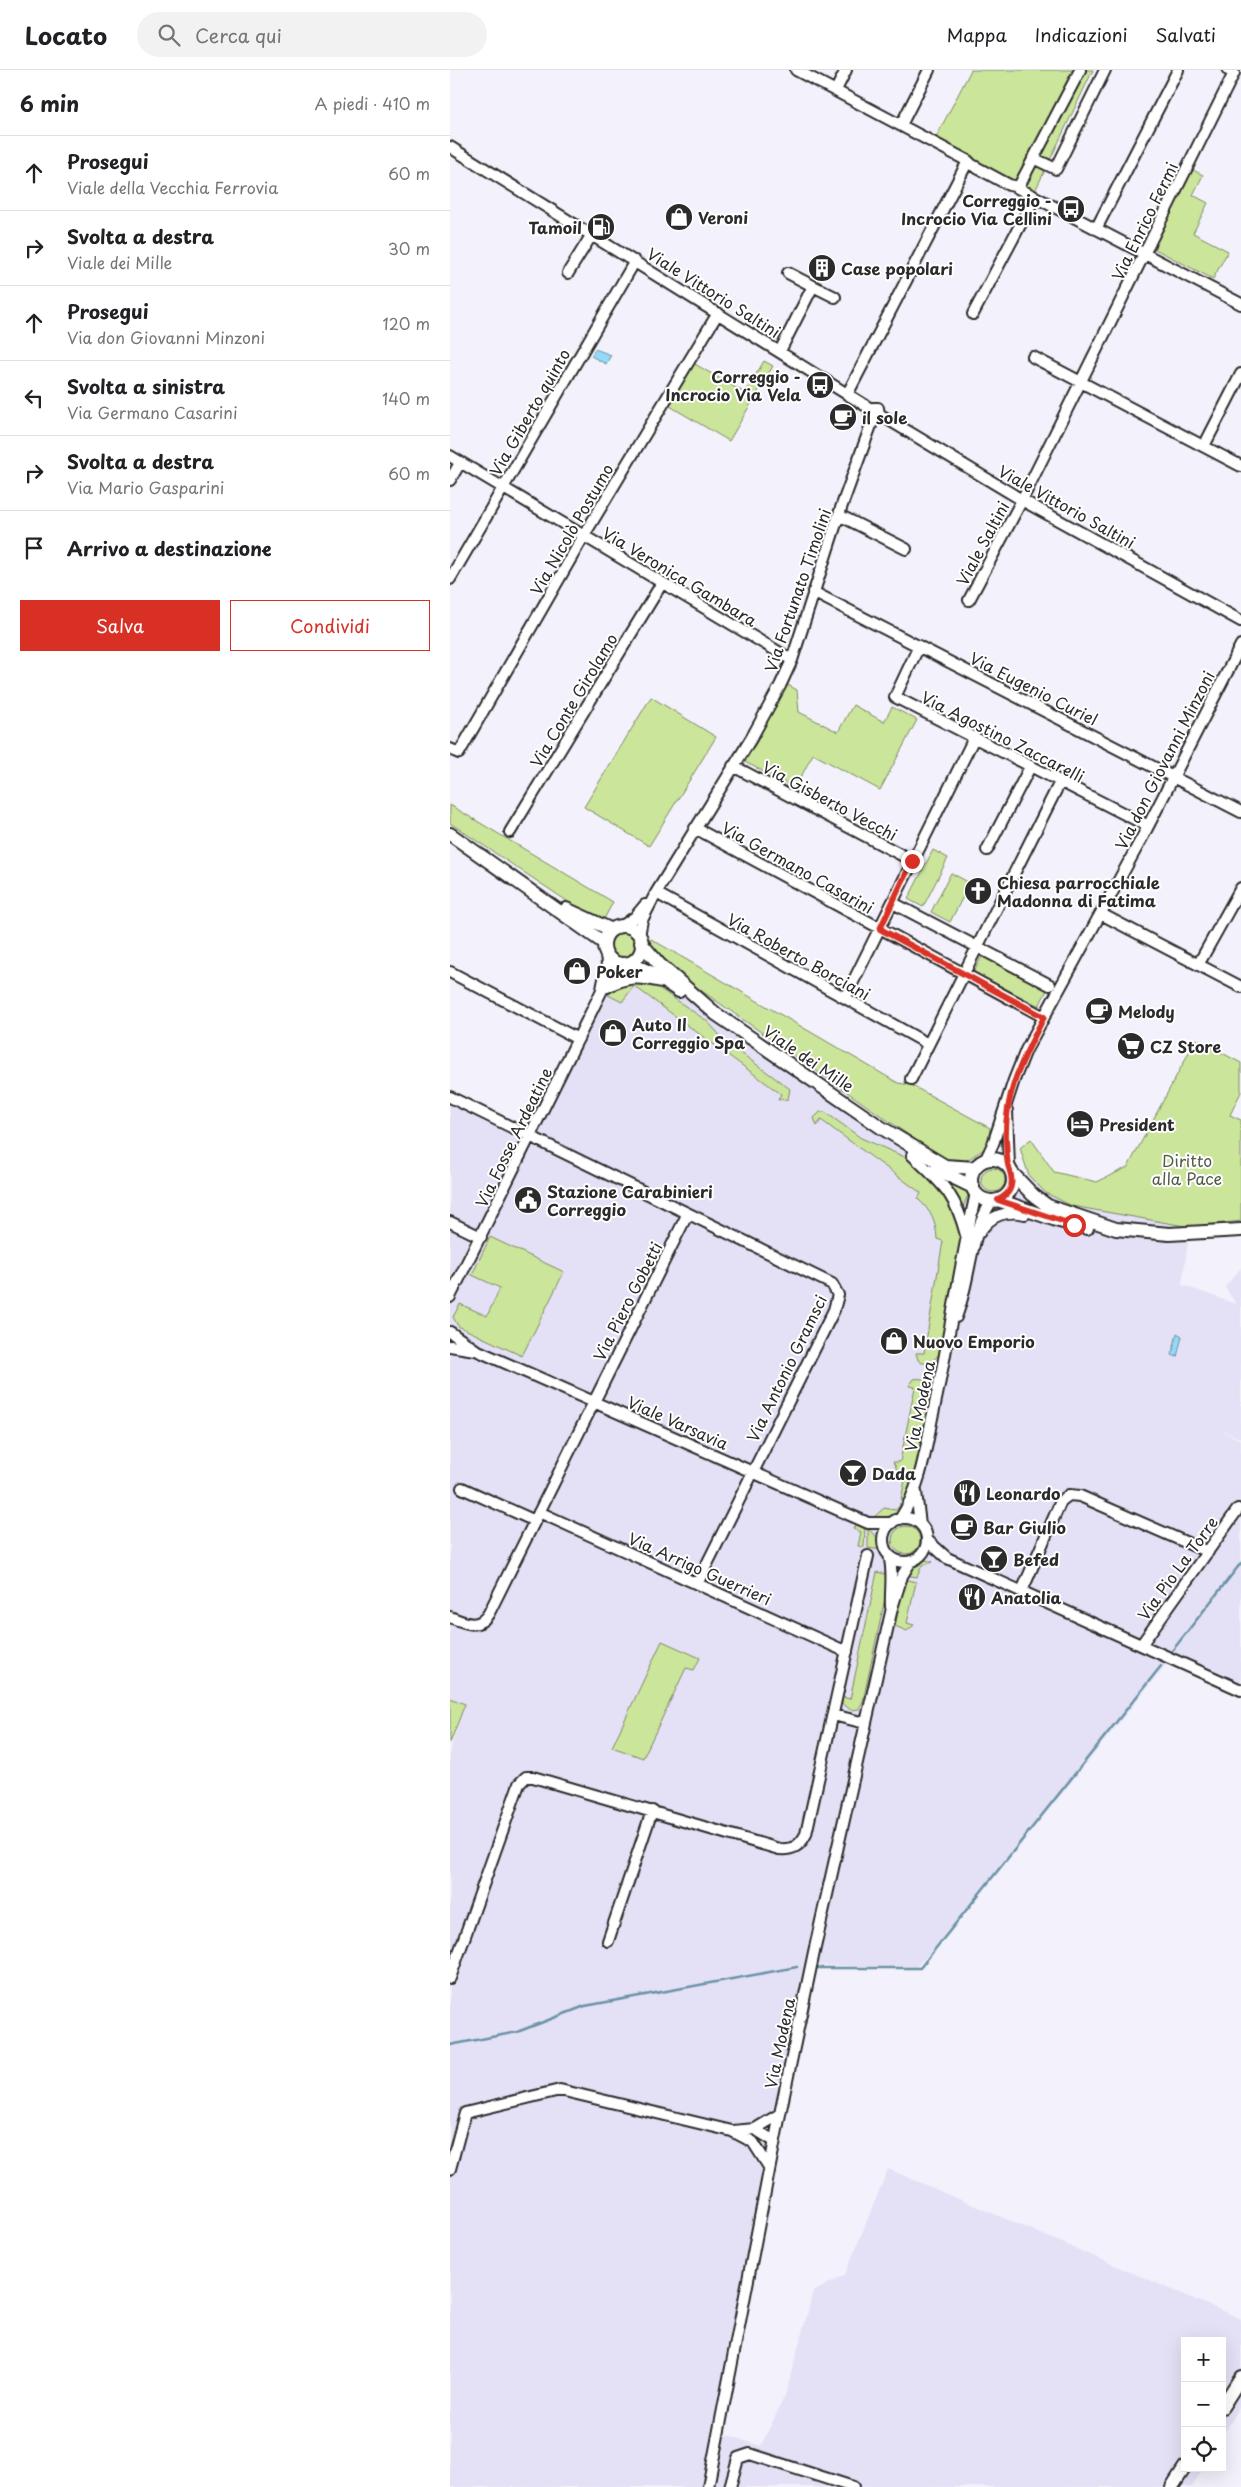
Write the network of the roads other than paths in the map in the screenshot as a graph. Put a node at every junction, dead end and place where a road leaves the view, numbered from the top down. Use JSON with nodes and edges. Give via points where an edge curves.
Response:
{"nodes":[{"id":1,"x":796,"y":70,"type":"edge"},
{"id":2,"x":846,"y":70,"type":"edge"},
{"id":3,"x":929,"y":70,"type":"edge"},
{"id":4,"x":1080,"y":70,"type":"edge"},
{"id":5,"x":1105,"y":70,"type":"edge"},
{"id":6,"x":1178,"y":70,"type":"edge"},
{"id":7,"x":1231,"y":71,"type":"edge"},
{"id":8,"x":836,"y":90,"type":"junction"},
{"id":9,"x":902,"y":125,"type":"junction"},
{"id":10,"x":450,"y":147,"type":"edge"},
{"id":11,"x":1034,"y":158,"type":"junction"},
{"id":12,"x":969,"y":161,"type":"junction"},
{"id":13,"x":1016,"y":187,"type":"junction"},
{"id":14,"x":1035,"y":197,"type":"junction"},
{"id":15,"x":1096,"y":229,"type":"junction"},
{"id":16,"x":591,"y":236,"type":"junction"},
{"id":17,"x":1144,"y":254,"type":"junction"},
{"id":18,"x":635,"y":261,"type":"junction"},
{"id":19,"x":568,"y":273,"type":"dead end"},
{"id":20,"x":788,"y":273,"type":"dead end"},
{"id":21,"x":813,"y":286,"type":"junction"},
{"id":22,"x":835,"y":297,"type":"dead end"},
{"id":23,"x":1241,"y":304,"type":"edge"},
{"id":24,"x":718,"y":313,"type":"junction"},
{"id":25,"x":973,"y":314,"type":"dead end"},
{"id":26,"x":780,"y":351,"type":"junction"},
{"id":27,"x":1033,"y":357,"type":"dead end"},
{"id":28,"x":1241,"y":374,"type":"edge"},
{"id":29,"x":1080,"y":382,"type":"junction"},
{"id":30,"x":848,"y":393,"type":"junction"},
{"id":31,"x":875,"y":413,"type":"junction"},
{"id":32,"x":1204,"y":446,"type":"junction"},
{"id":33,"x":450,"y":456,"type":"edge"},
{"id":34,"x":460,"y":463,"type":"junction"},
{"id":35,"x":1241,"y":466,"type":"edge"},
{"id":36,"x":450,"y":480,"type":"edge"},
{"id":37,"x":502,"y":487,"type":"junction"},
{"id":38,"x":1022,"y":500,"type":"junction"},
{"id":39,"x":839,"y":515,"type":"junction"},
{"id":40,"x":584,"y":536,"type":"junction"},
{"id":41,"x":906,"y":549,"type":"dead end"},
{"id":42,"x":450,"y":579,"type":"edge"},
{"id":43,"x":662,"y":583,"type":"junction"},
{"id":44,"x":813,"y":592,"type":"junction"},
{"id":45,"x":969,"y":600,"type":"dead end"},
{"id":46,"x":1241,"y":621,"type":"edge"},
{"id":47,"x":1241,"y":645,"type":"edge"},
{"id":48,"x":919,"y":646,"type":"junction"},
{"id":49,"x":792,"y":660,"type":"junction"},
{"id":50,"x":974,"y":738,"type":"junction"},
{"id":51,"x":450,"y":749,"type":"edge"},
{"id":52,"x":733,"y":766,"type":"junction"},
{"id":53,"x":1030,"y":767,"type":"junction"},
{"id":54,"x":1174,"y":776,"type":"junction"},
{"id":55,"x":1060,"y":782,"type":"junction"},
{"id":56,"x":1241,"y":812,"type":"edge"},
{"id":57,"x":1148,"y":826,"type":"junction"},
{"id":58,"x":695,"y":828,"type":"junction"},
{"id":59,"x":510,"y":832,"type":"dead end"},
{"id":60,"x":450,"y":834,"type":"edge"},
{"id":61,"x":987,"y":850,"type":"dead end"},
{"id":62,"x":912,"y":861,"type":"junction"},
{"id":63,"x":1241,"y":888,"type":"edge"},
{"id":64,"x":656,"y":894,"type":"junction"},
{"id":65,"x":541,"y":897,"type":"junction"},
{"id":66,"x":893,"y":903,"type":"junction"},
{"id":67,"x":1101,"y":914,"type":"junction"},
{"id":68,"x":617,"y":928,"type":"junction"},
{"id":69,"x":880,"y":929,"type":"junction"},
{"id":70,"x":640,"y":940,"type":"junction"},
{"id":71,"x":978,"y":947,"type":"junction"},
{"id":72,"x":605,"y":948,"type":"junction"},
{"id":73,"x":627,"y":963,"type":"junction"},
{"id":74,"x":1198,"y":966,"type":"junction"},
{"id":75,"x":450,"y":972,"type":"edge"},
{"id":76,"x":964,"y":975,"type":"junction"},
{"id":77,"x":671,"y":985,"type":"junction"},
{"id":78,"x":1050,"y":985,"type":"dead end"},
{"id":79,"x":1241,"y":988,"type":"edge"},
{"id":80,"x":602,"y":990,"type":"junction"},
{"id":81,"x":845,"y":998,"type":"junction"},
{"id":82,"x":716,"y":1014,"type":"junction"},
{"id":83,"x":1044,"y":1017,"type":"junction"},
{"id":84,"x":578,"y":1039,"type":"junction"},
{"id":85,"x":928,"y":1044,"type":"junction"},
{"id":86,"x":911,"y":1079,"type":"dead end"},
{"id":87,"x":450,"y":1097,"type":"edge"},
{"id":88,"x":1007,"y":1104,"type":"junction"},
{"id":89,"x":882,"y":1128,"type":"junction"},
{"id":90,"x":529,"y":1137,"type":"junction"},
{"id":91,"x":912,"y":1155,"type":"junction"},
{"id":92,"x":980,"y":1164,"type":"junction"},
{"id":93,"x":1010,"y":1170,"type":"junction"},
{"id":94,"x":974,"y":1190,"type":"junction"},
{"id":95,"x":995,"y":1200,"type":"junction"},
{"id":96,"x":687,"y":1215,"type":"junction"},
{"id":97,"x":1059,"y":1221,"type":"junction"},
{"id":98,"x":450,"y":1222,"type":"edge"},
{"id":99,"x":1116,"y":1229,"type":"junction"},
{"id":100,"x":1241,"y":1230,"type":"edge"},
{"id":101,"x":966,"y":1236,"type":"junction"},
{"id":102,"x":480,"y":1237,"type":"junction"},
{"id":103,"x":977,"y":1237,"type":"junction"},
{"id":104,"x":450,"y":1297,"type":"edge"},
{"id":105,"x":952,"y":1327,"type":"junction"},
{"id":106,"x":450,"y":1332,"type":"edge"},
{"id":107,"x":450,"y":1346,"type":"edge"},
{"id":108,"x":476,"y":1350,"type":"junction"},
{"id":109,"x":594,"y":1401,"type":"junction"},
{"id":110,"x":752,"y":1471,"type":"junction"},
{"id":111,"x":462,"y":1488,"type":"dead end"},
{"id":112,"x":916,"y":1492,"type":"junction"},
{"id":113,"x":1238,"y":1509,"type":"dead end"},
{"id":114,"x":537,"y":1516,"type":"junction"},
{"id":115,"x":896,"y":1521,"type":"junction"},
{"id":116,"x":868,"y":1523,"type":"junction"},
{"id":117,"x":920,"y":1524,"type":"junction"},
{"id":118,"x":883,"y":1539,"type":"junction"},
{"id":119,"x":927,"y":1540,"type":"junction"},
{"id":120,"x":1208,"y":1552,"type":"junction"},
{"id":121,"x":889,"y":1555,"type":"junction"},
{"id":122,"x":868,"y":1556,"type":"dead end"},
{"id":123,"x":947,"y":1558,"type":"junction"},
{"id":124,"x":914,"y":1560,"type":"junction"},
{"id":125,"x":697,"y":1584,"type":"junction"},
{"id":126,"x":1022,"y":1591,"type":"junction"},
{"id":127,"x":892,"y":1608,"type":"junction"},
{"id":128,"x":450,"y":1616,"type":"edge"},
{"id":129,"x":1141,"y":1645,"type":"junction"},
{"id":130,"x":847,"y":1652,"type":"junction"},
{"id":131,"x":1241,"y":1690,"type":"edge"},
{"id":132,"x":833,"y":1714,"type":"junction"},
{"id":133,"x":865,"y":1723,"type":"junction"},
{"id":134,"x":652,"y":1811,"type":"junction"},
{"id":135,"x":608,"y":1941,"type":"dead end"},
{"id":136,"x":450,"y":1978,"type":"edge"},
{"id":137,"x":780,"y":2114,"type":"junction"},
{"id":138,"x":755,"y":2129,"type":"junction"},
{"id":139,"x":732,"y":2132,"type":"junction"},
{"id":140,"x":774,"y":2141,"type":"junction"},
{"id":141,"x":753,"y":2142,"type":"junction"},
{"id":142,"x":769,"y":2167,"type":"junction"},
{"id":143,"x":450,"y":2169,"type":"edge"},
{"id":144,"x":1241,"y":2377,"type":"edge"},
{"id":145,"x":1226,"y":2401,"type":"edge"},
{"id":146,"x":1182,"y":2472,"type":"edge"},
{"id":147,"x":708,"y":2487,"type":"edge"},
{"id":148,"x":730,"y":2487,"type":"edge"},
{"id":149,"x":852,"y":2487,"type":"edge"},
{"id":150,"x":1172,"y":2487,"type":"edge"}],
"edges":[{"from":1,"to":8,"type":"street"},
{"from":2,"to":8,"type":"street"},
{"from":3,"to":9,"type":"street"},
{"from":4,"to":11,"type":"street"},
{"from":5,"to":11,"type":"street","via":[[1056,169]]},
{"from":6,"to":15,"type":"street"},
{"from":7,"to":17,"type":"street","name":"Via Enrico Fermi"},
{"from":8,"to":9,"type":"street"},
{"from":9,"to":12,"type":"street"},
{"from":10,"to":16,"type":"street","name":"Viale Vittorio Saltini"},
{"from":11,"to":13,"type":"street"},
{"from":12,"to":13,"type":"street"},
{"from":12,"to":30,"type":"street"},
{"from":13,"to":14,"type":"street"},
{"from":14,"to":15,"type":"street"},
{"from":14,"to":25,"type":"street"},
{"from":15,"to":17,"type":"street"},
{"from":16,"to":18,"type":"street","name":"Viale Vittorio Saltini"},
{"from":16,"to":19,"type":"street"},
{"from":17,"to":23,"type":"street"},
{"from":17,"to":29,"type":"street","name":"Via Enrico Fermi"},
{"from":18,"to":24,"type":"street","name":"Viale Vittorio Saltini"},
{"from":18,"to":37,"type":"street","name":"Via Giberto quinto"},
{"from":20,"to":21,"type":"street"},
{"from":21,"to":22,"type":"street"},
{"from":21,"to":26,"type":"street"},
{"from":24,"to":26,"type":"street","name":"Viale Vittorio Saltini"},
{"from":24,"to":40,"type":"street","name":"Via Nicolò Postumo"},
{"from":26,"to":30,"type":"street","name":"Viale Vittorio Saltini"},
{"from":27,"to":29,"type":"street"},
{"from":28,"to":32,"type":"street"},
{"from":29,"to":32,"type":"street"},
{"from":29,"to":38,"type":"street","name":"Via Enrico Fermi"},
{"from":30,"to":31,"type":"street","name":"Viale Vittorio Saltini"},
{"from":31,"to":38,"type":"street","name":"Viale Vittorio Saltini"},
{"from":31,"to":39,"type":"street","name":"Via Fortunato Timolini"},
{"from":32,"to":35,"type":"street"},
{"from":33,"to":34,"type":"street","name":"Via Veronica Gambara"},
{"from":34,"to":36,"type":"street"},
{"from":34,"to":37,"type":"street","name":"Via Veronica Gambara"},
{"from":37,"to":40,"type":"street","name":"Via Veronica Gambara"},
{"from":37,"to":42,"type":"street","name":"Via Giberto quinto"},
{"from":38,"to":45,"type":"street","name":"Viale Saltini"},
{"from":38,"to":46,"type":"street","name":"Viale Vittorio Saltini"},
{"from":39,"to":41,"type":"street"},
{"from":39,"to":44,"type":"street","name":"Via Fortunato Timolini"},
{"from":40,"to":43,"type":"street","name":"Via Veronica Gambara"},
{"from":40,"to":51,"type":"street","name":"Via Nicolò Postumo","via":[[459,754]]},
{"from":43,"to":49,"type":"street","name":"Via Veronica Gambara"},
{"from":43,"to":59,"type":"street","name":"Via Conte Girolamo"},
{"from":44,"to":48,"type":"street","name":"Via Eugenio Curiel"},
{"from":44,"to":49,"type":"street","name":"Via Fortunato Timolini"},
{"from":47,"to":54,"type":"street","name":"Via don Giovanni Minzoni"},
{"from":48,"to":50,"type":"street","name":"Via Agostino Zaccarelli","via":[[895,697]]},
{"from":48,"to":54,"type":"street","name":"Via Eugenio Curiel"},
{"from":49,"to":52,"type":"street","name":"Via Fortunato Timolini","via":[[767,712]]},
{"from":50,"to":53,"type":"street","name":"Via Agostino Zaccarelli"},
{"from":50,"to":62,"type":"street"},
{"from":52,"to":58,"type":"street","name":"Via Fortunato Timolini"},
{"from":52,"to":62,"type":"street","name":"Via Gisberto Vecchi"},
{"from":53,"to":55,"type":"street","name":"Via Agostino Zaccarelli"},
{"from":53,"to":61,"type":"street"},
{"from":54,"to":56,"type":"street","name":"Via Eugenio Curiel"},
{"from":54,"to":57,"type":"street","name":"Via don Giovanni Minzoni"},
{"from":55,"to":57,"type":"street","name":"Via Agostino Zaccarelli"},
{"from":55,"to":71,"type":"street"},
{"from":57,"to":67,"type":"street","name":"Via don Giovanni Minzoni"},
{"from":58,"to":64,"type":"street","name":"Via Fortunato Timolini"},
{"from":58,"to":69,"type":"street","name":"Via Germano Casarini"},
{"from":60,"to":65,"type":"main road","name":"Viale dei Mille"},
{"from":62,"to":66,"type":"street"},
{"from":63,"to":74,"type":"street"},
{"from":64,"to":68,"type":"street","name":"Via Fortunato Timolini","via":[[635,917]]},
{"from":64,"to":70,"type":"street","name":"Via Fortunato Timolini","via":[[642,920]]},
{"from":64,"to":81,"type":"street","name":"Via Roberto Borciani"},
{"from":65,"to":68,"type":"main road","name":"Viale dei Mille"},
{"from":65,"to":72,"type":"main road","name":"Viale dei Mille"},
{"from":66,"to":69,"type":"street"},
{"from":66,"to":71,"type":"street"},
{"from":67,"to":74,"type":"street"},
{"from":67,"to":83,"type":"street","name":"Via don Giovanni Minzoni"},
{"from":68,"to":70,"type":"main road","name":"Viale dei Mille","via":[[632,929]]},
{"from":68,"to":72,"type":"main road"},
{"from":69,"to":76,"type":"street","name":"Via Germano Casarini"},
{"from":69,"to":81,"type":"street"},
{"from":70,"to":73,"type":"main road","via":[[639,955]]},
{"from":70,"to":82,"type":"main road","name":"Viale dei Mille","via":[[659,964]]},
{"from":71,"to":76,"type":"street"},
{"from":71,"to":78,"type":"street"},
{"from":72,"to":73,"type":"main road","name":"Viale dei Mille","via":[[613,961]]},
{"from":72,"to":80,"type":"street","name":"Via Fosse Ardeatine","via":[[607,964]]},
{"from":73,"to":77,"type":"main road","name":"Viale dei Mille","via":[[639,966]]},
{"from":73,"to":80,"type":"street","name":"Via Fosse Ardeatine"},
{"from":74,"to":79,"type":"street"},
{"from":75,"to":84,"type":"street"},
{"from":76,"to":83,"type":"street","name":"Via Germano Casarini"},
{"from":76,"to":85,"type":"street"},
{"from":77,"to":80,"type":"street","via":[[630,977]]},
{"from":77,"to":82,"type":"main road","name":"Viale dei Mille"},
{"from":80,"to":84,"type":"street","name":"Via Fosse Ardeatine"},
{"from":81,"to":85,"type":"street","name":"Via Roberto Borciani"},
{"from":82,"to":89,"type":"main road","name":"Viale dei Mille"},
{"from":83,"to":88,"type":"street","name":"Via don Giovanni Minzoni","via":[[1023,1058]]},
{"from":84,"to":90,"type":"street","name":"Via Fosse Ardeatine"},
{"from":85,"to":86,"type":"street"},
{"from":87,"to":90,"type":"street","name":"Via Antonio Gramsci"},
{"from":88,"to":92,"type":"street","name":"Via don Giovanni Minzoni","via":[[994,1144]]},
{"from":88,"to":93,"type":"street","name":"Via don Giovanni Minzoni","via":[[1006,1141]]},
{"from":89,"to":91,"type":"main road","name":"Viale dei Mille"},
{"from":89,"to":92,"type":"main road","name":"Viale dei Mille","via":[[940,1164],[951,1168]]},
{"from":90,"to":96,"type":"street","name":"Via Antonio Gramsci"},
{"from":90,"to":102,"type":"street","name":"Via Fosse Ardeatine"},
{"from":91,"to":94,"type":"main road","name":"Viale dei Mille"},
{"from":91,"to":101,"type":"street","name":"Viale dei Mille","via":[[950,1192]]},
{"from":92,"to":93,"type":"main road","name":"Viale dei Mille","via":[[998,1160]]},
{"from":92,"to":94,"type":"main road","via":[[972,1174]]},
{"from":93,"to":95,"type":"main road","via":[[1012,1186],[1009,1192]]},
{"from":93,"to":99,"type":"main road","via":[[1048,1206]]},
{"from":94,"to":95,"type":"main road","name":"Viale dei Mille","via":[[986,1200]]},
{"from":94,"to":101,"type":"street","name":"Via Modena"},
{"from":95,"to":97,"type":"main road","name":"Viale dei Mille"},
{"from":95,"to":103,"type":"street","name":"Via Modena","via":[[984,1212]]},
{"from":96,"to":109,"type":"street","name":"Via Piero Gobetti"},
{"from":96,"to":110,"type":"street","name":"Via Antonio Gramsci","via":[[832,1284],[838,1295],[834,1310]]},
{"from":97,"to":99,"type":"main road","name":"Viale dei Mille","via":[[1092,1229]]},
{"from":97,"to":103,"type":"street","name":"Via Modena","via":[[1007,1212],[983,1226]]},
{"from":98,"to":102,"type":"street"},
{"from":99,"to":100,"type":"main road","via":[[1169,1234]]},
{"from":101,"to":105,"type":"street","name":"Via Modena"},
{"from":102,"to":104,"type":"street","name":"Via Fosse Ardeatine"},
{"from":103,"to":105,"type":"street","name":"Via Modena","via":[[962,1302]]},
{"from":105,"to":112,"type":"street","name":"Via Modena"},
{"from":106,"to":108,"type":"street","name":"Viale Varsavia"},
{"from":107,"to":108,"type":"street","name":"Viale Varsavia"},
{"from":108,"to":109,"type":"street","name":"Viale Varsavia"},
{"from":109,"to":110,"type":"street","name":"Viale Varsavia"},
{"from":109,"to":114,"type":"street","name":"Via Piero Gobetti"},
{"from":110,"to":116,"type":"street","name":"Viale Varsavia"},
{"from":110,"to":125,"type":"street"},
{"from":111,"to":114,"type":"street","name":"Via Arrigo Guerrieri"},
{"from":112,"to":115,"type":"street","name":"Via Modena"},
{"from":112,"to":117,"type":"street","name":"Via Modena"},
{"from":113,"to":120,"type":"street","name":"Via Pio La Torre"},
{"from":114,"to":125,"type":"street","name":"Via Arrigo Guerrieri"},
{"from":114,"to":128,"type":"street","name":"Via Piero Gobetti","via":[[489,1613],[480,1623],[469,1624]]},
{"from":115,"to":116,"type":"street","name":"Viale Varsavia"},
{"from":115,"to":117,"type":"street","via":[[910,1519]]},
{"from":115,"to":118,"type":"street","via":[[887,1527]]},
{"from":116,"to":118,"type":"street","name":"Viale Varsavia"},
{"from":117,"to":119,"type":"street"},
{"from":118,"to":121,"type":"street"},
{"from":119,"to":123,"type":"street","name":"Via Pio La Torre"},
{"from":119,"to":124,"type":"street","via":[[924,1550]]},
{"from":120,"to":126,"type":"street","via":[[1080,1496],[1069,1495],[1061,1501]]},
{"from":120,"to":129,"type":"street","name":"Via Pio La Torre"},
{"from":121,"to":124,"type":"street","via":[[902,1562]]},
{"from":121,"to":127,"type":"street","name":"Via Modena","via":[[893,1574]]},
{"from":122,"to":130,"type":"street"},
{"from":123,"to":124,"type":"street","name":"Via Pio La Torre"},
{"from":123,"to":126,"type":"street","name":"Via Pio La Torre"},
{"from":124,"to":127,"type":"street","name":"Via Modena","via":[[902,1576]]},
{"from":125,"to":130,"type":"street","name":"Via Arrigo Guerrieri"},
{"from":126,"to":129,"type":"street","name":"Via Pio La Torre"},
{"from":127,"to":133,"type":"street","name":"Via Modena"},
{"from":129,"to":131,"type":"street","name":"Via Pio La Torre"},
{"from":130,"to":132,"type":"street"},
{"from":132,"to":133,"type":"street"},
{"from":132,"to":134,"type":"street","via":[[806,1834],[795,1849],[779,1849]]},
{"from":133,"to":137,"type":"street","name":"Via Modena"},
{"from":134,"to":135,"type":"street"},
{"from":134,"to":136,"type":"street","via":[[533,1777],[523,1778]]},
{"from":137,"to":138,"type":"street"},
{"from":137,"to":140,"type":"street","name":"Via Modena"},
{"from":138,"to":139,"type":"street"},
{"from":138,"to":140,"type":"street"},
{"from":139,"to":141,"type":"street"},
{"from":139,"to":143,"type":"street","via":[[560,2090],[465,2113]]},
{"from":140,"to":141,"type":"street"},
{"from":140,"to":142,"type":"street","name":"Via Modena"},
{"from":141,"to":142,"type":"street"},
{"from":142,"to":147,"type":"street","name":"Via Modena"},
{"from":144,"to":145,"type":"main road"},
{"from":146,"to":150,"type":"main road"},
{"from":148,"to":149,"type":"street","via":[[738,2458],[750,2454]]}]}
